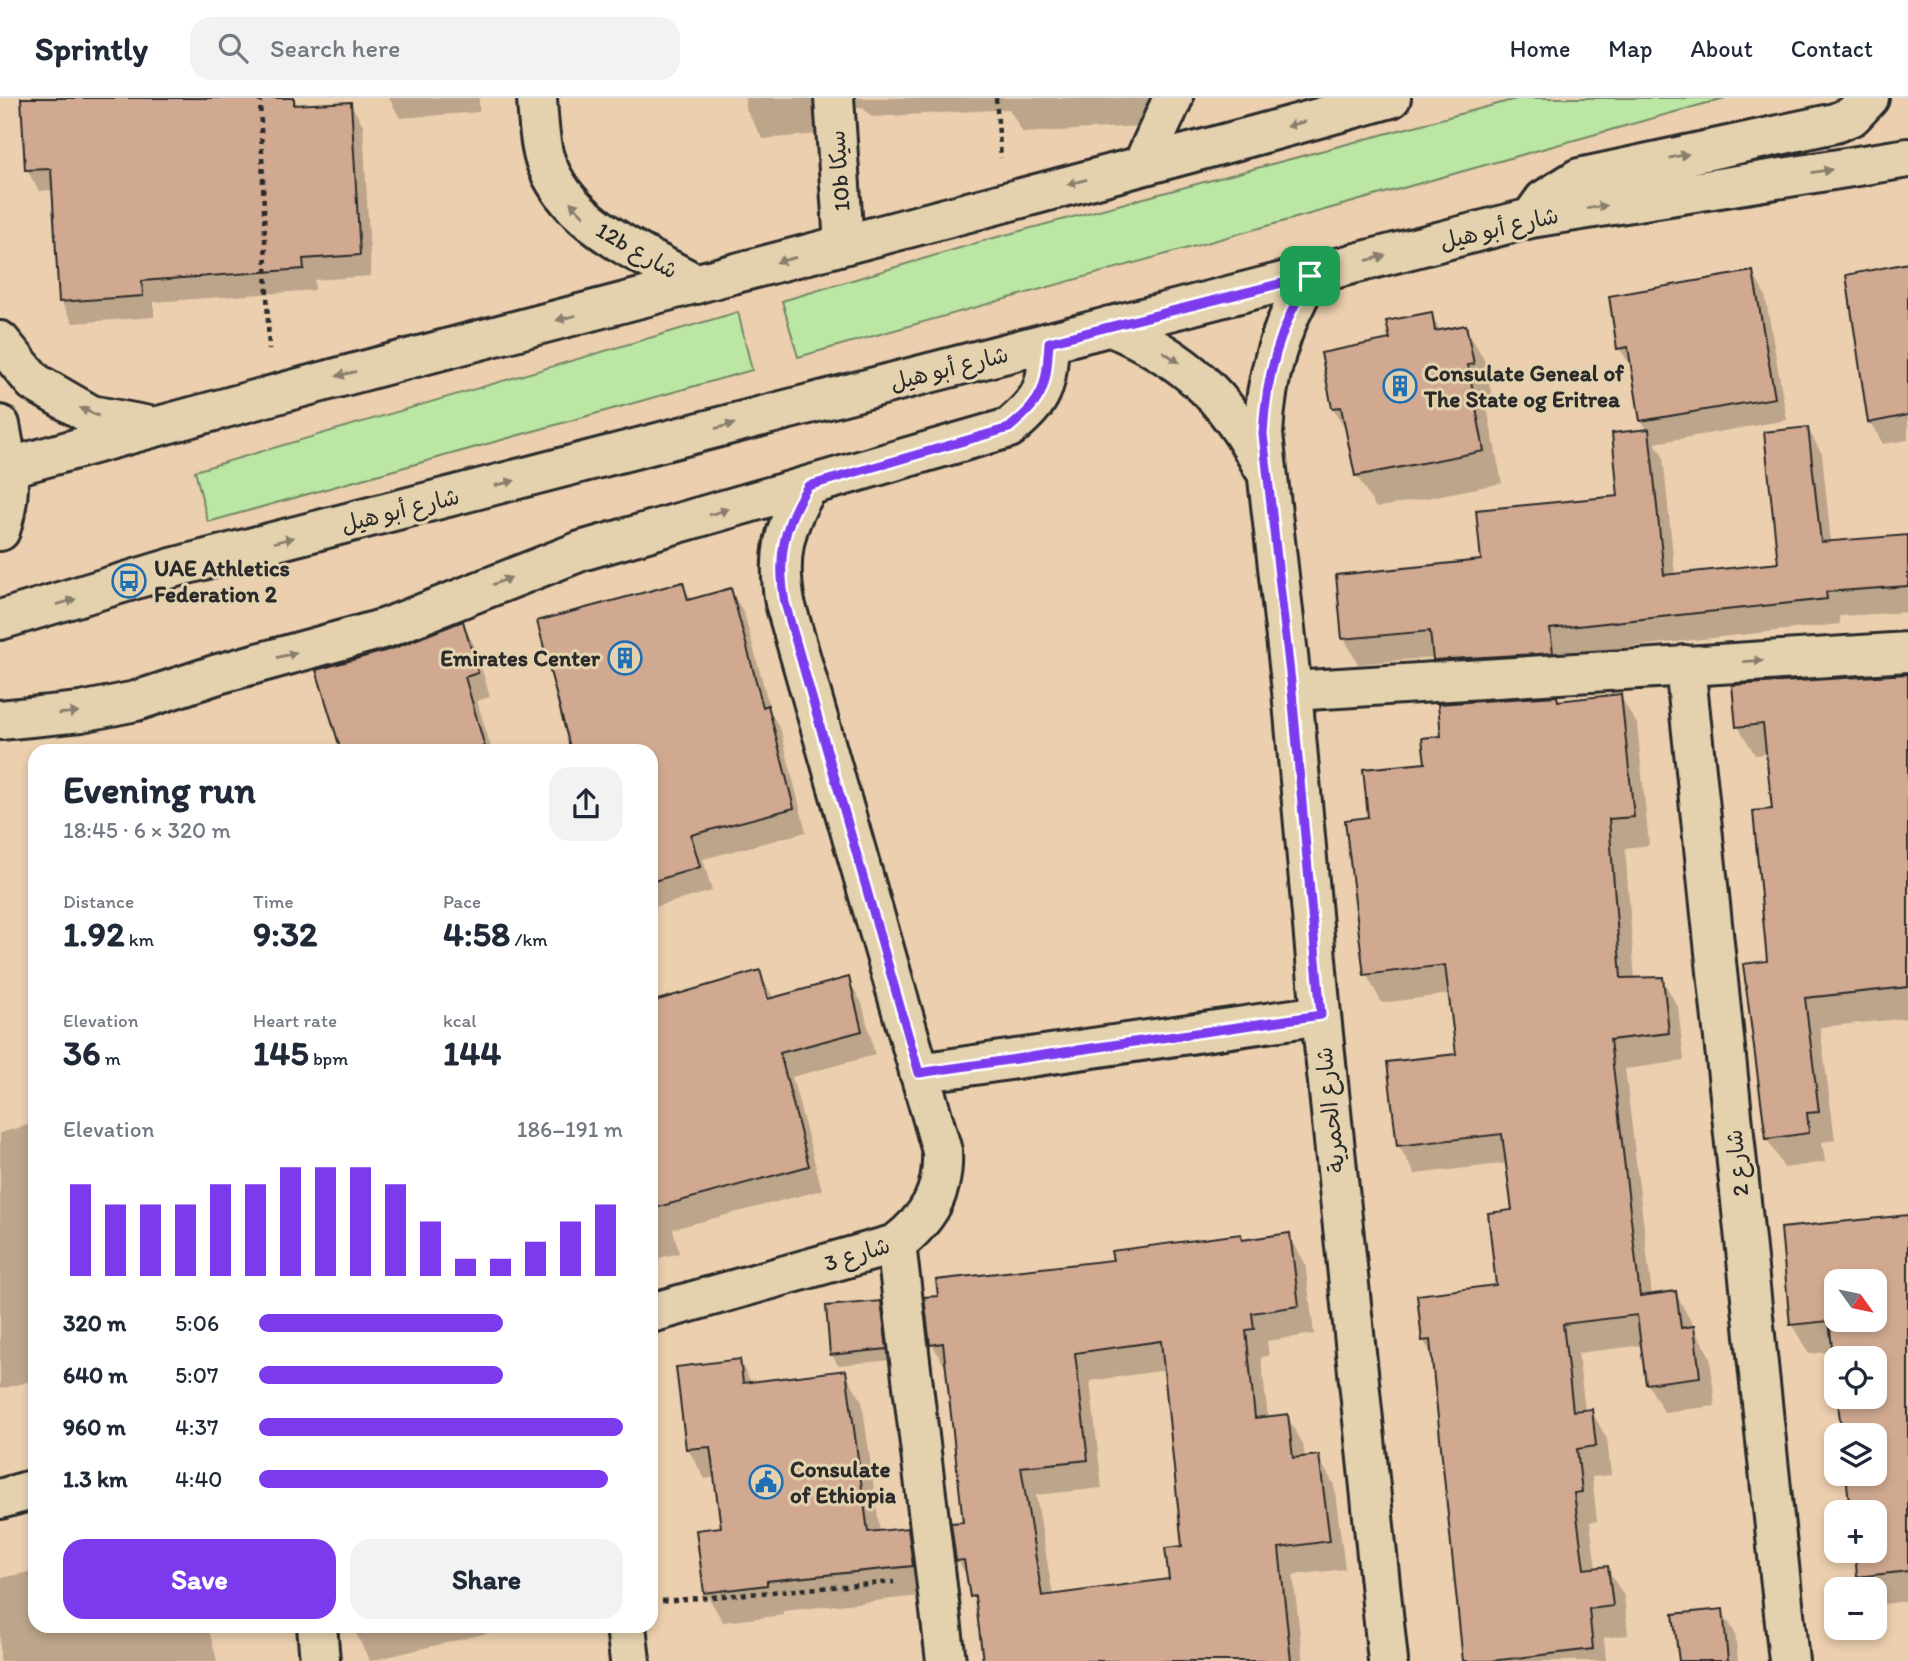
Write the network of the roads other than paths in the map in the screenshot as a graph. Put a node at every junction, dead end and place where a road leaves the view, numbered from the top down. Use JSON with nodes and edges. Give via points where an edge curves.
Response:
{"nodes":[{"id":1,"x":537,"y":98,"type":"edge"},
{"id":2,"x":834,"y":98,"type":"edge"},
{"id":3,"x":1173,"y":98,"type":"edge"},
{"id":4,"x":1869,"y":98,"type":"edge"},
{"id":5,"x":1386,"y":99,"type":"edge"},
{"id":6,"x":1908,"y":158,"type":"edge"},
{"id":7,"x":1143,"y":164,"type":"junction"},
{"id":8,"x":1531,"y":218,"type":"junction"},
{"id":9,"x":844,"y":244,"type":"junction"},
{"id":10,"x":1310,"y":276,"type":"junction"},
{"id":11,"x":696,"y":284,"type":"junction"},
{"id":12,"x":1110,"y":326,"type":"junction"},
{"id":13,"x":0,"y":341,"type":"edge"},
{"id":14,"x":1049,"y":342,"type":"junction"},
{"id":15,"x":0,"y":425,"type":"edge"},
{"id":16,"x":155,"y":427,"type":"junction"},
{"id":17,"x":4,"y":468,"type":"edge"},
{"id":18,"x":1267,"y":475,"type":"junction"},
{"id":19,"x":808,"y":486,"type":"junction"},
{"id":20,"x":0,"y":531,"type":"edge"},
{"id":21,"x":0,"y":620,"type":"edge"},
{"id":22,"x":1908,"y":652,"type":"edge"},
{"id":23,"x":1685,"y":665,"type":"junction"},
{"id":24,"x":1292,"y":691,"type":"junction"},
{"id":25,"x":0,"y":720,"type":"edge"},
{"id":26,"x":1321,"y":1015,"type":"junction"},
{"id":27,"x":919,"y":1073,"type":"junction"},
{"id":28,"x":896,"y":1244,"type":"junction"},
{"id":29,"x":658,"y":1311,"type":"edge"},
{"id":30,"x":28,"y":1491,"type":"edge"},
{"id":31,"x":0,"y":1499,"type":"edge"},
{"id":32,"x":318,"y":1633,"type":"edge"},
{"id":33,"x":627,"y":1633,"type":"edge"},
{"id":34,"x":320,"y":1661,"type":"edge"},
{"id":35,"x":630,"y":1661,"type":"edge"},
{"id":36,"x":946,"y":1661,"type":"edge"},
{"id":37,"x":1388,"y":1661,"type":"edge"},
{"id":38,"x":1789,"y":1661,"type":"edge"}],
"edges":[{"from":11,"to":1,"type":"street","name":"12b شارع","one_way":true,"via":[[594,227],[563,195],[544,157]]},
{"from":2,"to":9,"type":"street","name":"10b سيكا"},
{"from":3,"to":7,"type":"street"},
{"from":8,"to":4,"type":"street","one_way":true,"via":[[1544,200],[1579,178],[1835,123],[1852,116]]},
{"from":5,"to":7,"type":"street","one_way":true},
{"from":8,"to":6,"type":"street","name":"شارع أبو هيل","one_way":true},
{"from":7,"to":9,"type":"street","one_way":true},
{"from":10,"to":8,"type":"street","name":"شارع أبو هيل","one_way":true},
{"from":9,"to":11,"type":"street","one_way":true},
{"from":10,"to":12,"type":"street","name":"شارع أبو هيل"},
{"from":10,"to":18,"type":"street","name":"شارع الحمرية","via":[[1289,312],[1265,392]]},
{"from":11,"to":16,"type":"street","one_way":true},
{"from":12,"to":14,"type":"street","name":"شارع أبو هيل"},
{"from":12,"to":18,"type":"street","name":"شارع الحمرية","one_way":true,"via":[[1152,344],[1213,392],[1246,436]]},
{"from":16,"to":13,"type":"street","one_way":true,"via":[[91,415],[34,382]]},
{"from":14,"to":19,"type":"street","via":[[1047,382],[1032,409],[1009,428]]},
{"from":21,"to":14,"type":"street","name":"شارع أبو هيل","one_way":true,"via":[[173,568]]},
{"from":15,"to":17,"type":"street"},
{"from":16,"to":17,"type":"street"},
{"from":17,"to":20,"type":"street","via":[[10,501]]},
{"from":18,"to":24,"type":"street","name":"شارع الحمرية"},
{"from":25,"to":19,"type":"street","one_way":true,"via":[[136,701],[386,628],[581,551]]},
{"from":19,"to":27,"type":"street","name":"شارع 3","via":[[792,512],[779,572]]},
{"from":23,"to":22,"type":"street","one_way":true},
{"from":23,"to":24,"type":"street"},
{"from":23,"to":38,"type":"street","name":"شارع 2"},
{"from":24,"to":26,"type":"street","name":"شارع الحمرية"},
{"from":26,"to":27,"type":"street"},
{"from":26,"to":37,"type":"street","name":"شارع الحمرية"},
{"from":27,"to":28,"type":"street","name":"شارع 3","via":[[942,1151],[943,1170],[932,1209]]},
{"from":28,"to":29,"type":"street","name":"شارع 3"},
{"from":28,"to":36,"type":"street"},
{"from":30,"to":31,"type":"street"},
{"from":32,"to":34,"type":"street"},
{"from":33,"to":35,"type":"street"}]}
